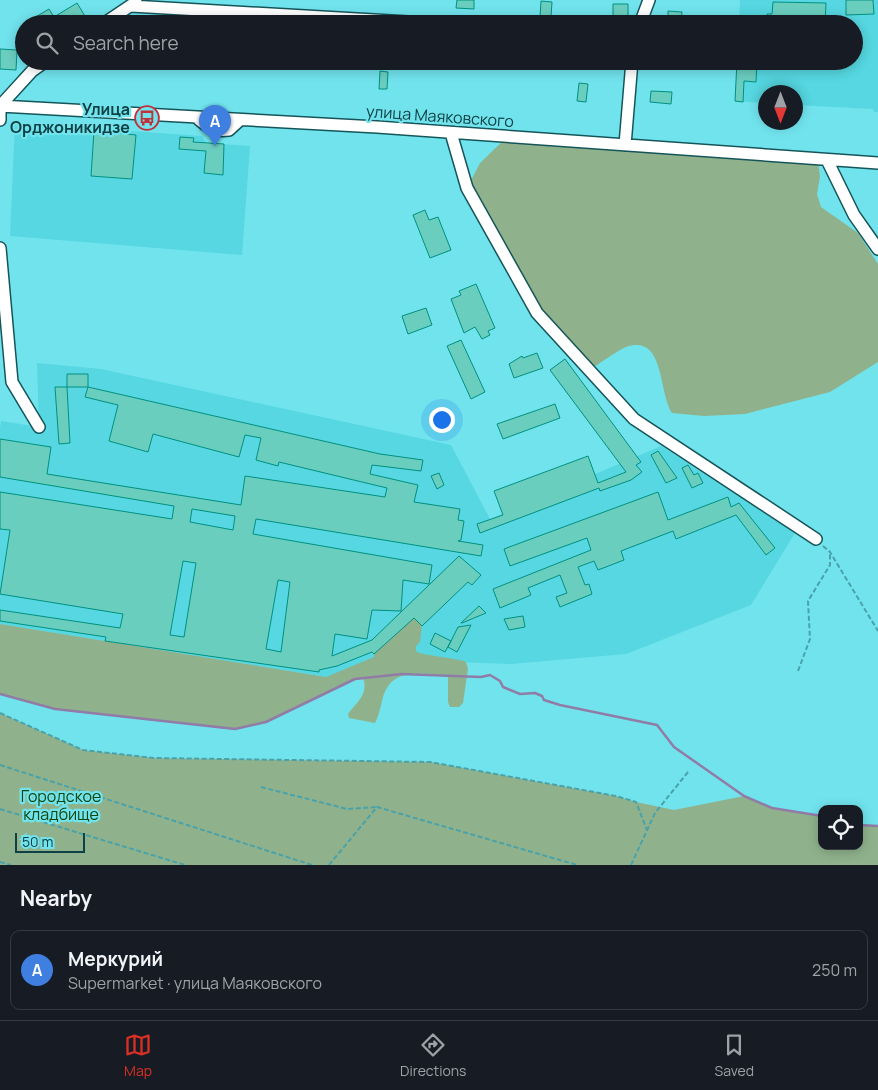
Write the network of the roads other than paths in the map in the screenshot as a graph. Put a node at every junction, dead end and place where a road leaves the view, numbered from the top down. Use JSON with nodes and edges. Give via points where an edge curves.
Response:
{"nodes":[{"id":1,"x":649,"y":0,"type":"edge"},
{"id":2,"x":135,"y":3,"type":"edge"},
{"id":3,"x":117,"y":15,"type":"edge"},
{"id":4,"x":311,"y":15,"type":"edge"},
{"id":5,"x":643,"y":15,"type":"edge"},
{"id":6,"x":33,"y":70,"type":"edge"},
{"id":7,"x":631,"y":70,"type":"edge"},
{"id":8,"x":0,"y":106,"type":"edge"},
{"id":9,"x":0,"y":120,"type":"edge"},
{"id":10,"x":451,"y":133,"type":"junction"},
{"id":11,"x":625,"y":145,"type":"junction"},
{"id":12,"x":827,"y":160,"type":"junction"},
{"id":13,"x":878,"y":163,"type":"edge"},
{"id":14,"x":0,"y":248,"type":"edge"},
{"id":15,"x":878,"y":249,"type":"edge"},
{"id":16,"x":39,"y":427,"type":"dead end"},
{"id":17,"x":816,"y":538,"type":"road end"}],
"edges":[{"from":1,"to":5,"type":"street"},
{"from":2,"to":3,"type":"street"},
{"from":2,"to":4,"type":"street"},
{"from":6,"to":8,"type":"street"},
{"from":7,"to":11,"type":"street"},
{"from":8,"to":9,"type":"street"},
{"from":8,"to":10,"type":"street","name":"улица Маяковского"},
{"from":10,"to":11,"type":"street","name":"улица Маяковского"},
{"from":10,"to":17,"type":"street","via":[[467,188],[537,313],[634,420]]},
{"from":11,"to":12,"type":"street","name":"улица Маяковского"},
{"from":12,"to":13,"type":"street","name":"улица Маяковского"},
{"from":12,"to":15,"type":"street","via":[[854,215]]},
{"from":14,"to":16,"type":"street","via":[[12,382]]}]}
